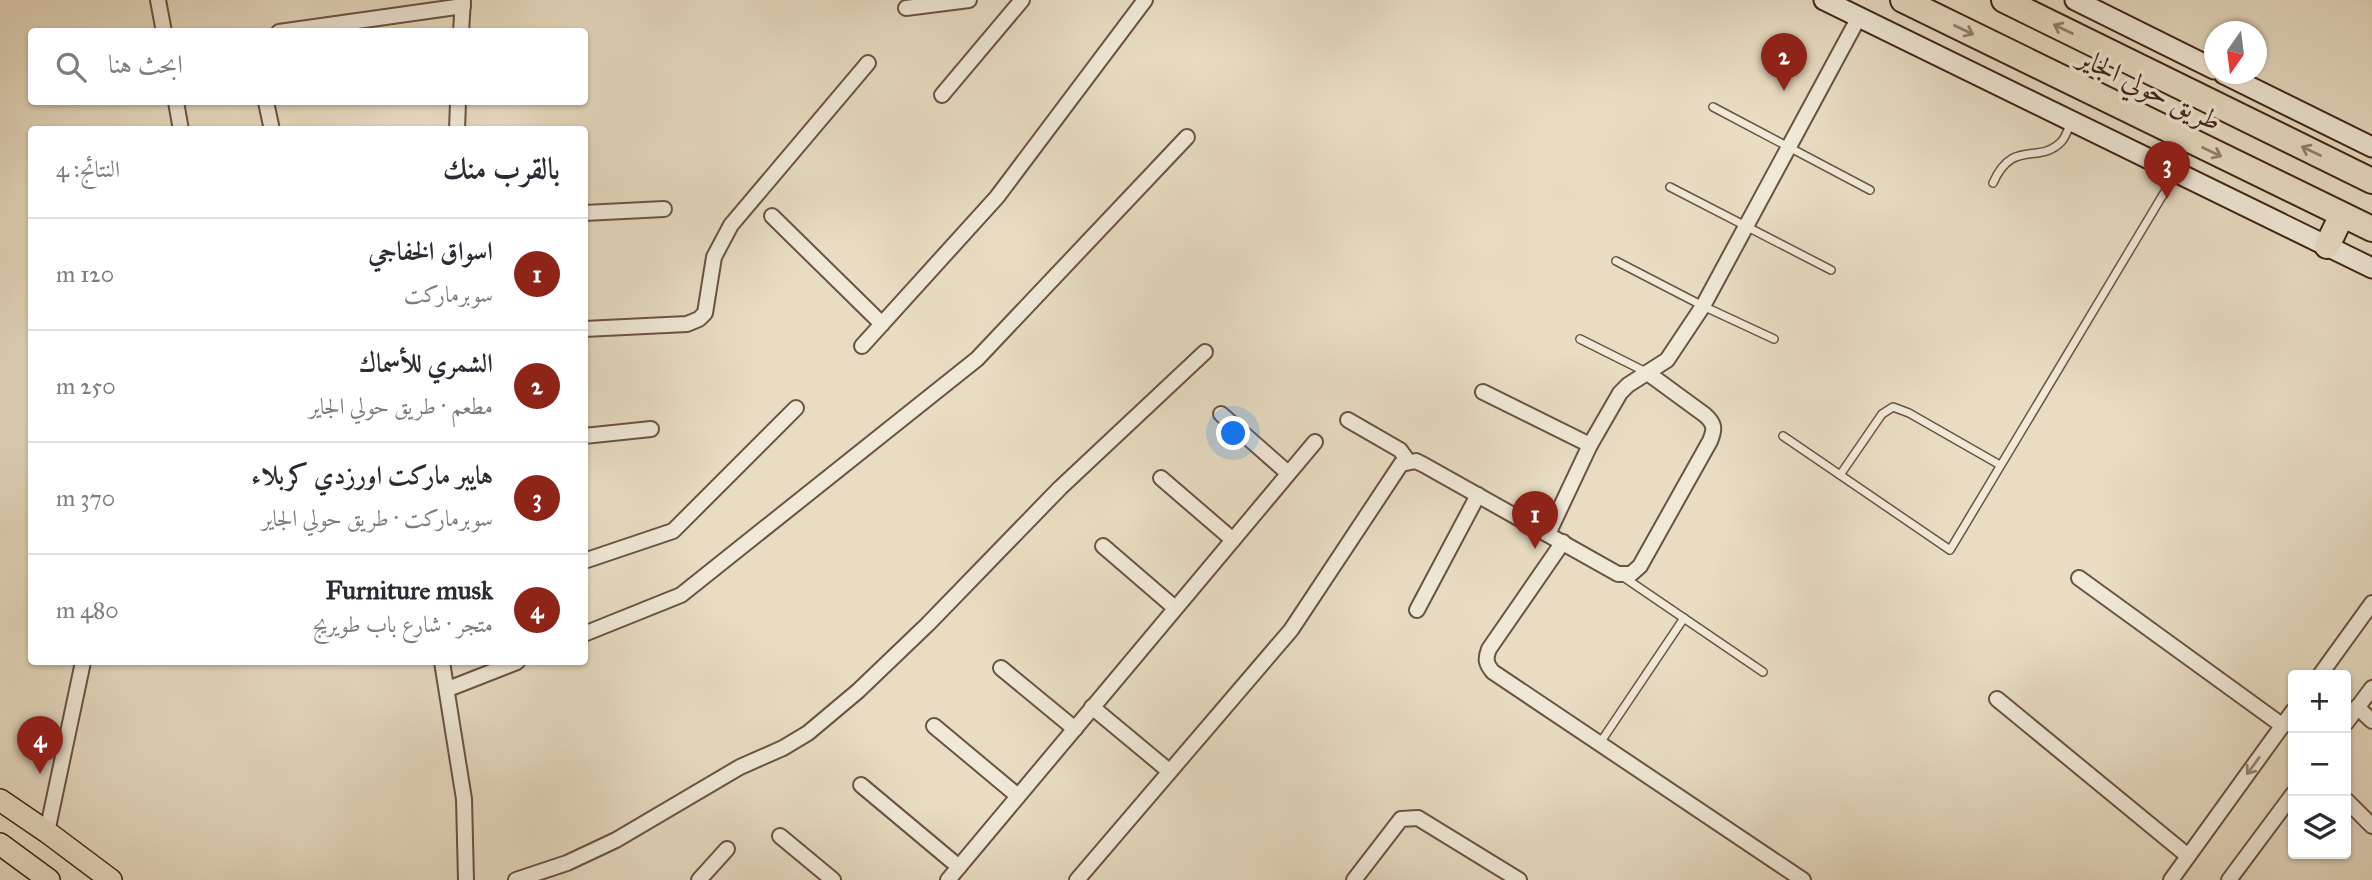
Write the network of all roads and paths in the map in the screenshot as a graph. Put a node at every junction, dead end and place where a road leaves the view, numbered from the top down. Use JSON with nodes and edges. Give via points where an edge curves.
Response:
{"nodes":[{"id":1,"x":158,"y":0,"type":"edge"},
{"id":2,"x":969,"y":0,"type":"edge"},
{"id":3,"x":1022,"y":0,"type":"edge"},
{"id":4,"x":1145,"y":0,"type":"edge"},
{"id":5,"x":1824,"y":0,"type":"edge"},
{"id":6,"x":1903,"y":0,"type":"edge"},
{"id":7,"x":2004,"y":0,"type":"edge"},
{"id":8,"x":2075,"y":0,"type":"edge"},
{"id":9,"x":463,"y":3,"type":"edge"},
{"id":10,"x":906,"y":8,"type":"dead end"},
{"id":11,"x":1859,"y":17,"type":"junction"},
{"id":12,"x":163,"y":28,"type":"edge"},
{"id":13,"x":304,"y":28,"type":"edge"},
{"id":14,"x":461,"y":28,"type":"edge"},
{"id":15,"x":868,"y":63,"type":"dead end"},
{"id":16,"x":2204,"y":64,"type":"edge"},
{"id":17,"x":2244,"y":84,"type":"edge"},
{"id":18,"x":942,"y":95,"type":"dead end"},
{"id":19,"x":177,"y":105,"type":"edge"},
{"id":20,"x":267,"y":105,"type":"edge"},
{"id":21,"x":458,"y":105,"type":"edge"},
{"id":22,"x":1713,"y":107,"type":"dead end"},
{"id":23,"x":2072,"y":122,"type":"junction"},
{"id":24,"x":180,"y":126,"type":"edge"},
{"id":25,"x":271,"y":126,"type":"edge"},
{"id":26,"x":457,"y":126,"type":"edge"},
{"id":27,"x":1187,"y":137,"type":"dead end"},
{"id":28,"x":2372,"y":147,"type":"edge"},
{"id":29,"x":1789,"y":148,"type":"junction"},
{"id":30,"x":2176,"y":172,"type":"junction"},
{"id":31,"x":2372,"y":181,"type":"edge"},
{"id":32,"x":1993,"y":183,"type":"dead end"},
{"id":33,"x":1670,"y":187,"type":"dead end"},
{"id":34,"x":1870,"y":190,"type":"dead end"},
{"id":35,"x":664,"y":209,"type":"dead end"},
{"id":36,"x":588,"y":212,"type":"edge"},
{"id":37,"x":2342,"y":215,"type":"junction"},
{"id":38,"x":772,"y":216,"type":"dead end"},
{"id":39,"x":1746,"y":226,"type":"junction"},
{"id":40,"x":2372,"y":229,"type":"edge"},
{"id":41,"x":2327,"y":246,"type":"junction"},
{"id":42,"x":1616,"y":261,"type":"dead end"},
{"id":43,"x":2372,"y":268,"type":"edge"},
{"id":44,"x":1831,"y":270,"type":"dead end"},
{"id":45,"x":1703,"y":306,"type":"junction"},
{"id":46,"x":882,"y":324,"type":"junction"},
{"id":47,"x":588,"y":329,"type":"edge"},
{"id":48,"x":1580,"y":339,"type":"dead end"},
{"id":49,"x":1774,"y":339,"type":"dead end"},
{"id":50,"x":862,"y":346,"type":"dead end"},
{"id":51,"x":1205,"y":352,"type":"dead end"},
{"id":52,"x":1649,"y":374,"type":"junction"},
{"id":53,"x":1483,"y":392,"type":"dead end"},
{"id":54,"x":796,"y":408,"type":"dead end"},
{"id":55,"x":1221,"y":414,"type":"dead end"},
{"id":56,"x":1348,"y":420,"type":"dead end"},
{"id":57,"x":651,"y":429,"type":"dead end"},
{"id":58,"x":588,"y":436,"type":"edge"},
{"id":59,"x":1783,"y":436,"type":"dead end"},
{"id":60,"x":1314,"y":442,"type":"dead end"},
{"id":61,"x":1590,"y":445,"type":"junction"},
{"id":62,"x":1408,"y":461,"type":"junction"},
{"id":63,"x":2000,"y":465,"type":"junction"},
{"id":64,"x":1288,"y":473,"type":"junction"},
{"id":65,"x":1840,"y":475,"type":"junction"},
{"id":66,"x":1161,"y":478,"type":"dead end"},
{"id":67,"x":1478,"y":495,"type":"junction"},
{"id":68,"x":1548,"y":534,"type":"junction"},
{"id":69,"x":1233,"y":540,"type":"junction"},
{"id":70,"x":1563,"y":542,"type":"junction"},
{"id":71,"x":1103,"y":547,"type":"dead end"},
{"id":72,"x":588,"y":560,"type":"edge"},
{"id":73,"x":1618,"y":574,"type":"junction"},
{"id":74,"x":2079,"y":578,"type":"dead end"},
{"id":75,"x":2372,"y":603,"type":"edge"},
{"id":76,"x":1175,"y":608,"type":"junction"},
{"id":77,"x":1417,"y":610,"type":"dead end"},
{"id":78,"x":1684,"y":618,"type":"junction"},
{"id":79,"x":588,"y":632,"type":"edge"},
{"id":80,"x":82,"y":665,"type":"edge"},
{"id":81,"x":443,"y":665,"type":"edge"},
{"id":82,"x":509,"y":665,"type":"edge"},
{"id":83,"x":1001,"y":668,"type":"dead end"},
{"id":84,"x":2324,"y":670,"type":"edge"},
{"id":85,"x":1763,"y":672,"type":"dead end"},
{"id":86,"x":2372,"y":688,"type":"edge"},
{"id":87,"x":447,"y":689,"type":"junction"},
{"id":88,"x":1997,"y":699,"type":"dead end"},
{"id":89,"x":1092,"y":707,"type":"junction"},
{"id":90,"x":2357,"y":707,"type":"junction"},
{"id":91,"x":2351,"y":716,"type":"edge"},
{"id":92,"x":2288,"y":718,"type":"edge"},
{"id":93,"x":2372,"y":721,"type":"edge"},
{"id":94,"x":934,"y":726,"type":"dead end"},
{"id":95,"x":2283,"y":726,"type":"junction"},
{"id":96,"x":1074,"y":729,"type":"junction"},
{"id":97,"x":1600,"y":743,"type":"junction"},
{"id":98,"x":1169,"y":771,"type":"junction"},
{"id":99,"x":860,"y":785,"type":"dead end"},
{"id":100,"x":1018,"y":796,"type":"junction"},
{"id":101,"x":2292,"y":796,"type":"edge"},
{"id":102,"x":0,"y":800,"type":"edge"},
{"id":103,"x":2351,"y":805,"type":"edge"},
{"id":104,"x":2372,"y":827,"type":"edge"},
{"id":105,"x":47,"y":832,"type":"junction"},
{"id":106,"x":780,"y":836,"type":"dead end"},
{"id":107,"x":0,"y":844,"type":"edge"},
{"id":108,"x":727,"y":849,"type":"dead end"},
{"id":109,"x":2188,"y":856,"type":"junction"},
{"id":110,"x":959,"y":867,"type":"junction"},
{"id":111,"x":49,"y":880,"type":"edge"},
{"id":112,"x":111,"y":880,"type":"edge"},
{"id":113,"x":466,"y":880,"type":"edge"},
{"id":114,"x":516,"y":880,"type":"edge"},
{"id":115,"x":699,"y":880,"type":"edge"},
{"id":116,"x":833,"y":880,"type":"edge"},
{"id":117,"x":948,"y":880,"type":"edge"},
{"id":118,"x":1077,"y":880,"type":"edge"},
{"id":119,"x":1354,"y":880,"type":"edge"},
{"id":120,"x":1519,"y":880,"type":"edge"},
{"id":121,"x":1803,"y":880,"type":"edge"},
{"id":122,"x":2171,"y":880,"type":"edge"},
{"id":123,"x":2230,"y":880,"type":"edge"}],
"edges":[{"from":1,"to":12,"type":"street"},
{"from":2,"to":10,"type":"street"},
{"from":3,"to":18,"type":"street"},
{"from":4,"to":46,"type":"street","via":[[997,197]]},
{"from":5,"to":11,"type":"main road"},
{"from":6,"to":37,"type":"highway","name":"طريق حولي الجاير","one_way":true},
{"from":31,"to":7,"type":"highway","name":"طريق حولي الجاير","one_way":true},
{"from":8,"to":16,"type":"main road"},
{"from":9,"to":13,"type":"street"},
{"from":9,"to":14,"type":"street"},
{"from":11,"to":23,"type":"main road"},
{"from":11,"to":29,"type":"street"},
{"from":15,"to":47,"type":"street","via":[[731,225],[714,257],[705,313],[699,319],[687,324]]},
{"from":17,"to":28,"type":"main road"},
{"from":19,"to":24,"type":"street"},
{"from":20,"to":25,"type":"street"},
{"from":21,"to":26,"type":"street"},
{"from":22,"to":29,"type":"lane"},
{"from":23,"to":30,"type":"main road"},
{"from":23,"to":32,"type":"lane","via":[[2057,145],[2014,157],[2000,168]]},
{"from":27,"to":79,"type":"street","via":[[977,359],[681,596]]},
{"from":29,"to":34,"type":"lane"},
{"from":29,"to":39,"type":"street"},
{"from":30,"to":41,"type":"main road"},
{"from":30,"to":63,"type":"lane"},
{"from":33,"to":39,"type":"lane"},
{"from":35,"to":36,"type":"street"},
{"from":37,"to":40,"type":"highway","name":"طريق حولي الجاير"},
{"from":37,"to":41,"type":"highway"},
{"from":38,"to":46,"type":"street"},
{"from":39,"to":44,"type":"lane"},
{"from":39,"to":45,"type":"street"},
{"from":41,"to":43,"type":"main road"},
{"from":42,"to":45,"type":"lane"},
{"from":45,"to":49,"type":"lane"},
{"from":45,"to":52,"type":"street","via":[[1676,350]]},
{"from":46,"to":50,"type":"street"},
{"from":48,"to":52,"type":"lane"},
{"from":51,"to":114,"type":"street","via":[[1060,488],[868,682],[808,733],[616,840]]},
{"from":52,"to":61,"type":"street","via":[[1620,393]]},
{"from":52,"to":73,"type":"street","via":[[1705,415],[1714,427],[1640,566],[1631,574]]},
{"from":53,"to":61,"type":"street"},
{"from":54,"to":72,"type":"street","via":[[673,531]]},
{"from":55,"to":64,"type":"street"},
{"from":56,"to":62,"type":"street","via":[[1400,450]]},
{"from":57,"to":58,"type":"street"},
{"from":59,"to":65,"type":"lane"},
{"from":60,"to":64,"type":"street"},
{"from":61,"to":68,"type":"street"},
{"from":62,"to":67,"type":"street"},
{"from":62,"to":98,"type":"street","via":[[1395,471],[1291,630]]},
{"from":63,"to":65,"type":"lane","via":[[1893,407],[1882,414]]},
{"from":63,"to":65,"type":"lane","via":[[1950,550]]},
{"from":64,"to":69,"type":"street"},
{"from":66,"to":69,"type":"street"},
{"from":67,"to":68,"type":"street"},
{"from":67,"to":77,"type":"street"},
{"from":68,"to":70,"type":"street"},
{"from":69,"to":76,"type":"street"},
{"from":70,"to":73,"type":"street"},
{"from":70,"to":97,"type":"street","via":[[1486,658],[1493,672]]},
{"from":71,"to":76,"type":"street"},
{"from":73,"to":78,"type":"lane"},
{"from":74,"to":95,"type":"street"},
{"from":75,"to":84,"type":"street"},
{"from":76,"to":89,"type":"street"},
{"from":78,"to":85,"type":"lane"},
{"from":78,"to":97,"type":"lane"},
{"from":80,"to":105,"type":"street"},
{"from":81,"to":87,"type":"street"},
{"from":82,"to":87,"type":"street"},
{"from":83,"to":96,"type":"street"},
{"from":86,"to":90,"type":"street"},
{"from":87,"to":113,"type":"street","via":[[464,799]]},
{"from":88,"to":109,"type":"street"},
{"from":89,"to":96,"type":"street"},
{"from":89,"to":98,"type":"street"},
{"from":90,"to":91,"type":"street"},
{"from":90,"to":93,"type":"street"},
{"from":92,"to":95,"type":"street"},
{"from":94,"to":100,"type":"street"},
{"from":95,"to":109,"type":"street","one_way":true},
{"from":96,"to":100,"type":"street"},
{"from":97,"to":121,"type":"street"},
{"from":98,"to":118,"type":"street"},
{"from":99,"to":110,"type":"street"},
{"from":100,"to":110,"type":"street"},
{"from":101,"to":123,"type":"street"},
{"from":102,"to":105,"type":"main road"},
{"from":103,"to":104,"type":"street"},
{"from":105,"to":112,"type":"main road"},
{"from":106,"to":116,"type":"street"},
{"from":107,"to":111,"type":"main road"},
{"from":108,"to":115,"type":"street"},
{"from":109,"to":122,"type":"street"},
{"from":110,"to":117,"type":"street"},
{"from":119,"to":120,"type":"street","via":[[1401,819],[1418,818]]}]}
